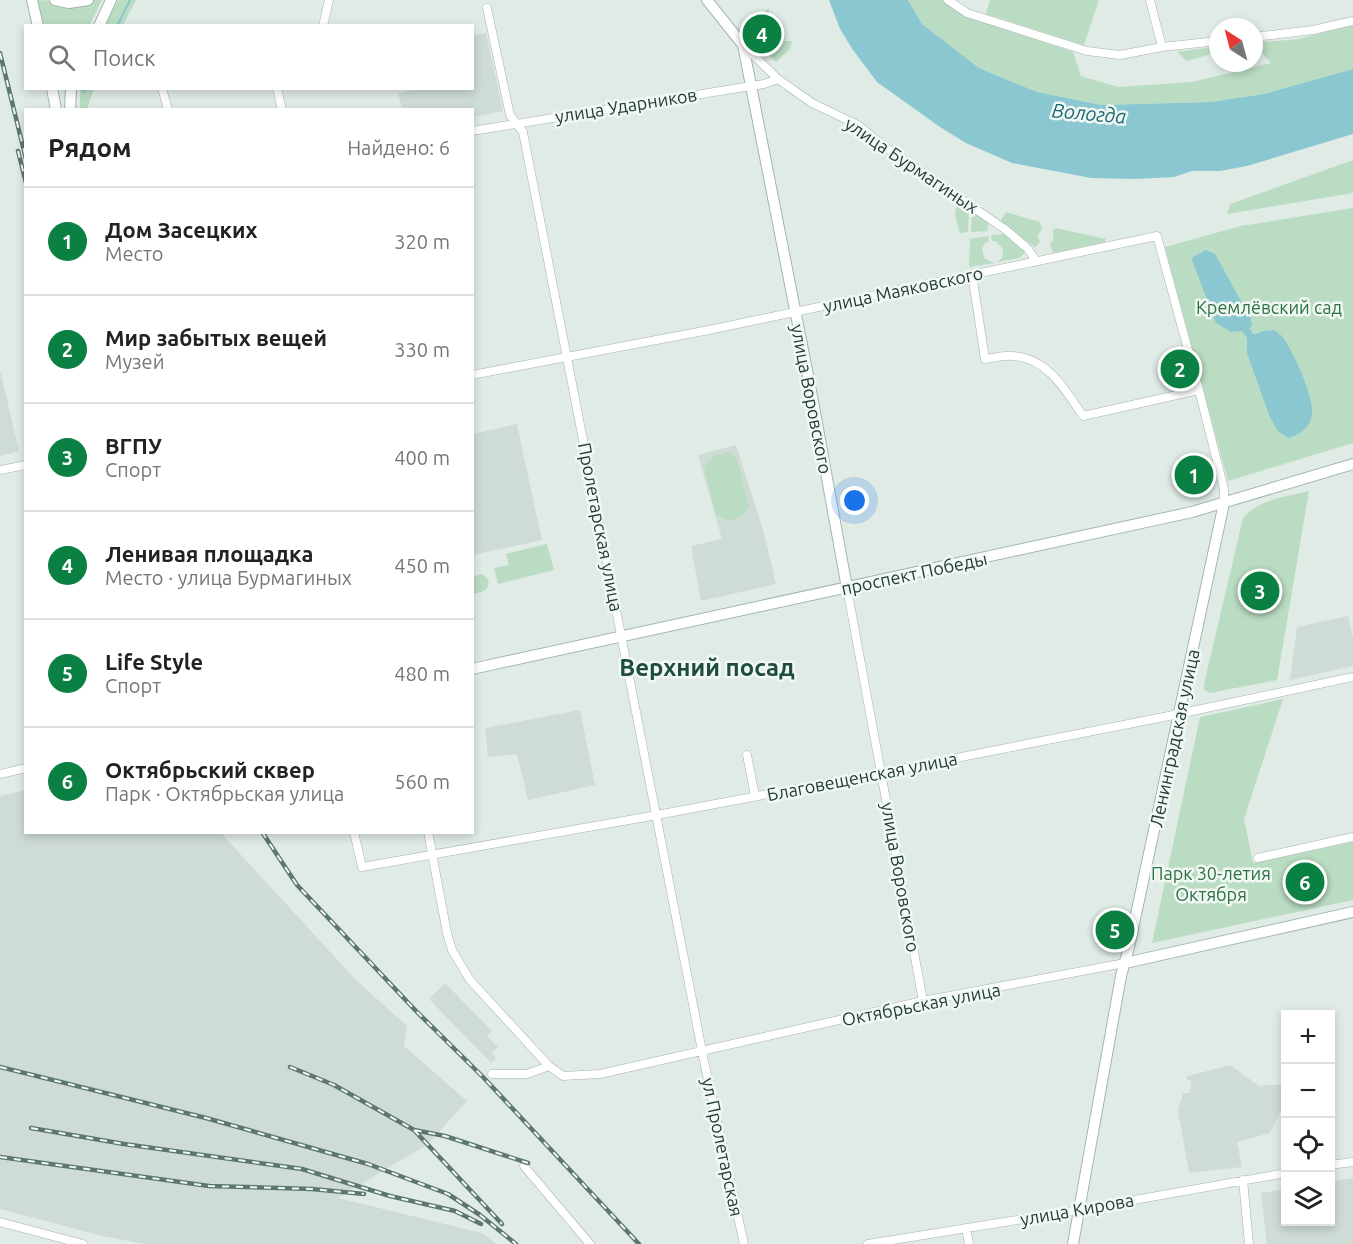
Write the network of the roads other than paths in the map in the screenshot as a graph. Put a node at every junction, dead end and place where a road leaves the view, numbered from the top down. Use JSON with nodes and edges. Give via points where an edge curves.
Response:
{"nodes":[{"id":1,"x":32,"y":0,"type":"edge"},
{"id":2,"x":55,"y":0,"type":"edge"},
{"id":3,"x":88,"y":0,"type":"edge"},
{"id":4,"x":111,"y":0,"type":"edge"},
{"id":5,"x":329,"y":0,"type":"edge"},
{"id":6,"x":706,"y":0,"type":"edge"},
{"id":7,"x":948,"y":0,"type":"edge"},
{"id":8,"x":1150,"y":0,"type":"edge"},
{"id":9,"x":487,"y":8,"type":"dead end"},
{"id":10,"x":1353,"y":21,"type":"edge"},
{"id":11,"x":38,"y":24,"type":"edge"},
{"id":12,"x":100,"y":24,"type":"edge"},
{"id":13,"x":323,"y":24,"type":"edge"},
{"id":14,"x":1263,"y":36,"type":"edge"},
{"id":15,"x":1209,"y":42,"type":"edge"},
{"id":16,"x":743,"y":45,"type":"junction"},
{"id":17,"x":1162,"y":47,"type":"junction"},
{"id":18,"x":778,"y":79,"type":"junction"},
{"id":19,"x":751,"y":85,"type":"junction"},
{"id":20,"x":52,"y":90,"type":"edge"},
{"id":21,"x":71,"y":90,"type":"edge"},
{"id":22,"x":163,"y":90,"type":"edge"},
{"id":23,"x":278,"y":90,"type":"edge"},
{"id":24,"x":56,"y":108,"type":"edge"},
{"id":25,"x":70,"y":108,"type":"edge"},
{"id":26,"x":167,"y":108,"type":"edge"},
{"id":27,"x":282,"y":108,"type":"edge"},
{"id":28,"x":517,"y":123,"type":"junction"},
{"id":29,"x":474,"y":131,"type":"edge"},
{"id":30,"x":1157,"y":236,"type":"joint"},
{"id":31,"x":1036,"y":261,"type":"junction"},
{"id":32,"x":972,"y":274,"type":"junction"},
{"id":33,"x":796,"y":312,"type":"junction"},
{"id":34,"x":567,"y":356,"type":"junction"},
{"id":35,"x":474,"y":375,"type":"edge"},
{"id":36,"x":1200,"y":390,"type":"junction"},
{"id":37,"x":1353,"y":464,"type":"edge"},
{"id":38,"x":24,"y":465,"type":"edge"},
{"id":39,"x":0,"y":470,"type":"edge"},
{"id":40,"x":1224,"y":503,"type":"junction"},
{"id":41,"x":847,"y":588,"type":"junction"},
{"id":42,"x":623,"y":636,"type":"junction"},
{"id":43,"x":474,"y":669,"type":"edge"},
{"id":44,"x":1353,"y":677,"type":"edge"},
{"id":45,"x":1179,"y":713,"type":"junction"},
{"id":46,"x":747,"y":755,"type":"dead end"},
{"id":47,"x":24,"y":768,"type":"edge"},
{"id":48,"x":882,"y":773,"type":"junction"},
{"id":49,"x":0,"y":774,"type":"edge"},
{"id":50,"x":754,"y":796,"type":"junction"},
{"id":51,"x":658,"y":815,"type":"junction"},
{"id":52,"x":355,"y":834,"type":"edge"},
{"id":53,"x":428,"y":834,"type":"edge"},
{"id":54,"x":1353,"y":837,"type":"edge"},
{"id":55,"x":432,"y":854,"type":"junction"},
{"id":56,"x":1258,"y":858,"type":"dead end"},
{"id":57,"x":1353,"y":912,"type":"edge"},
{"id":58,"x":1125,"y":963,"type":"junction"},
{"id":59,"x":923,"y":1001,"type":"junction"},
{"id":60,"x":702,"y":1050,"type":"junction"},
{"id":61,"x":549,"y":1066,"type":"junction"},
{"id":62,"x":492,"y":1074,"type":"dead end"},
{"id":63,"x":1353,"y":1162,"type":"edge"},
{"id":64,"x":1335,"y":1165,"type":"edge"},
{"id":65,"x":524,"y":1166,"type":"dead end"},
{"id":66,"x":1281,"y":1174,"type":"edge"},
{"id":67,"x":1243,"y":1180,"type":"junction"},
{"id":68,"x":1079,"y":1210,"type":"junction"},
{"id":69,"x":0,"y":1222,"type":"edge"},
{"id":70,"x":966,"y":1228,"type":"junction"},
{"id":71,"x":83,"y":1244,"type":"edge"},
{"id":72,"x":590,"y":1244,"type":"edge"},
{"id":73,"x":744,"y":1244,"type":"edge"},
{"id":74,"x":868,"y":1244,"type":"edge"},
{"id":75,"x":969,"y":1244,"type":"edge"},
{"id":76,"x":1073,"y":1244,"type":"edge"},
{"id":77,"x":1249,"y":1244,"type":"edge"}],
"edges":[{"from":1,"to":11,"type":"main road"},
{"from":2,"to":3,"type":"main road"},
{"from":4,"to":12,"type":"main road"},
{"from":5,"to":13,"type":"street"},
{"from":6,"to":16,"type":"main road","name":"улица Бурмагиных"},
{"from":7,"to":17,"type":"street","via":[[967,13],[1087,51],[1120,55]]},
{"from":8,"to":17,"type":"street"},
{"from":9,"to":28,"type":"street","name":"Пролетарская улица","via":[[510,115]]},
{"from":10,"to":14,"type":"street"},
{"from":15,"to":17,"type":"street"},
{"from":16,"to":18,"type":"street","name":"улица Бурмагиных"},
{"from":16,"to":19,"type":"main road","name":"улица Воровского"},
{"from":18,"to":19,"type":"street","name":"улица Ударников"},
{"from":18,"to":31,"type":"street","name":"улица Бурмагиных","via":[[812,103],[858,125],[1006,230]]},
{"from":19,"to":28,"type":"street","name":"улица Ударников"},
{"from":19,"to":33,"type":"main road","name":"улица Воровского"},
{"from":20,"to":24,"type":"main road"},
{"from":21,"to":25,"type":"main road"},
{"from":22,"to":26,"type":"street"},
{"from":23,"to":27,"type":"street"},
{"from":28,"to":29,"type":"street","name":"улица Ударников"},
{"from":28,"to":34,"type":"street","name":"Пролетарская улица","via":[[525,140]]},
{"from":30,"to":31,"type":"street","name":"улица Маяковского"},
{"from":30,"to":36,"type":"street","name":"Ленинградская улица"},
{"from":31,"to":32,"type":"street","name":"улица Маяковского"},
{"from":32,"to":33,"type":"street","name":"улица Маяковского"},
{"from":32,"to":36,"type":"street","via":[[985,359],[1017,356],[1048,370],[1083,416]]},
{"from":33,"to":34,"type":"street","name":"улица Маяковского"},
{"from":33,"to":41,"type":"main road","name":"улица Воровского"},
{"from":34,"to":35,"type":"street","name":"улица Маяковского"},
{"from":34,"to":42,"type":"street","name":"Пролетарская улица"},
{"from":36,"to":40,"type":"street","name":"Ленинградская улица"},
{"from":37,"to":40,"type":"main road","name":"проспект Победы"},
{"from":38,"to":39,"type":"street"},
{"from":40,"to":41,"type":"main road","name":"проспект Победы"},
{"from":40,"to":45,"type":"main road","name":"Ленинградская улица"},
{"from":41,"to":42,"type":"main road","name":"проспект Победы"},
{"from":41,"to":48,"type":"street","name":"улица Воровского"},
{"from":42,"to":43,"type":"main road","name":"проспект Победы"},
{"from":42,"to":51,"type":"street","name":"Пролетарская улица"},
{"from":44,"to":45,"type":"street","name":"Благовещенская улица"},
{"from":45,"to":48,"type":"street","name":"Благовещенская улица"},
{"from":45,"to":58,"type":"main road","name":"Ленинградская улица"},
{"from":46,"to":50,"type":"street"},
{"from":47,"to":49,"type":"street"},
{"from":48,"to":50,"type":"street","name":"Благовещенская улица"},
{"from":48,"to":59,"type":"street","name":"улица Воровского"},
{"from":50,"to":51,"type":"street","name":"Благовещенская улица"},
{"from":51,"to":55,"type":"street","name":"Благовещенская улица"},
{"from":51,"to":60,"type":"street","name":"Пролетарская улица"},
{"from":52,"to":55,"type":"street","name":"Благовещенская улица","via":[[363,867]]},
{"from":53,"to":55,"type":"street"},
{"from":54,"to":56,"type":"street"},
{"from":55,"to":61,"type":"street","via":[[452,951],[470,980]]},
{"from":57,"to":58,"type":"main road","name":"Октябрьская улица"},
{"from":58,"to":59,"type":"street","name":"Октябрьская улица"},
{"from":58,"to":68,"type":"main road","name":"Ленинградская улица"},
{"from":59,"to":60,"type":"street","name":"Октябрьская улица"},
{"from":60,"to":61,"type":"street","name":"Октябрьская улица","via":[[600,1074],[563,1076]]},
{"from":60,"to":73,"type":"street","name":"ул Пролетарская"},
{"from":61,"to":62,"type":"street","via":[[527,1074]]},
{"from":63,"to":64,"type":"street"},
{"from":65,"to":72,"type":"street"},
{"from":66,"to":67,"type":"street","name":"улица Кирова"},
{"from":67,"to":68,"type":"street","name":"улица Кирова"},
{"from":67,"to":77,"type":"street"},
{"from":68,"to":70,"type":"street","name":"улица Кирова"},
{"from":68,"to":76,"type":"main road","name":"Ленинградская улица"},
{"from":69,"to":71,"type":"street"},
{"from":70,"to":74,"type":"street","name":"улица Кирова"},
{"from":70,"to":75,"type":"street"}]}
